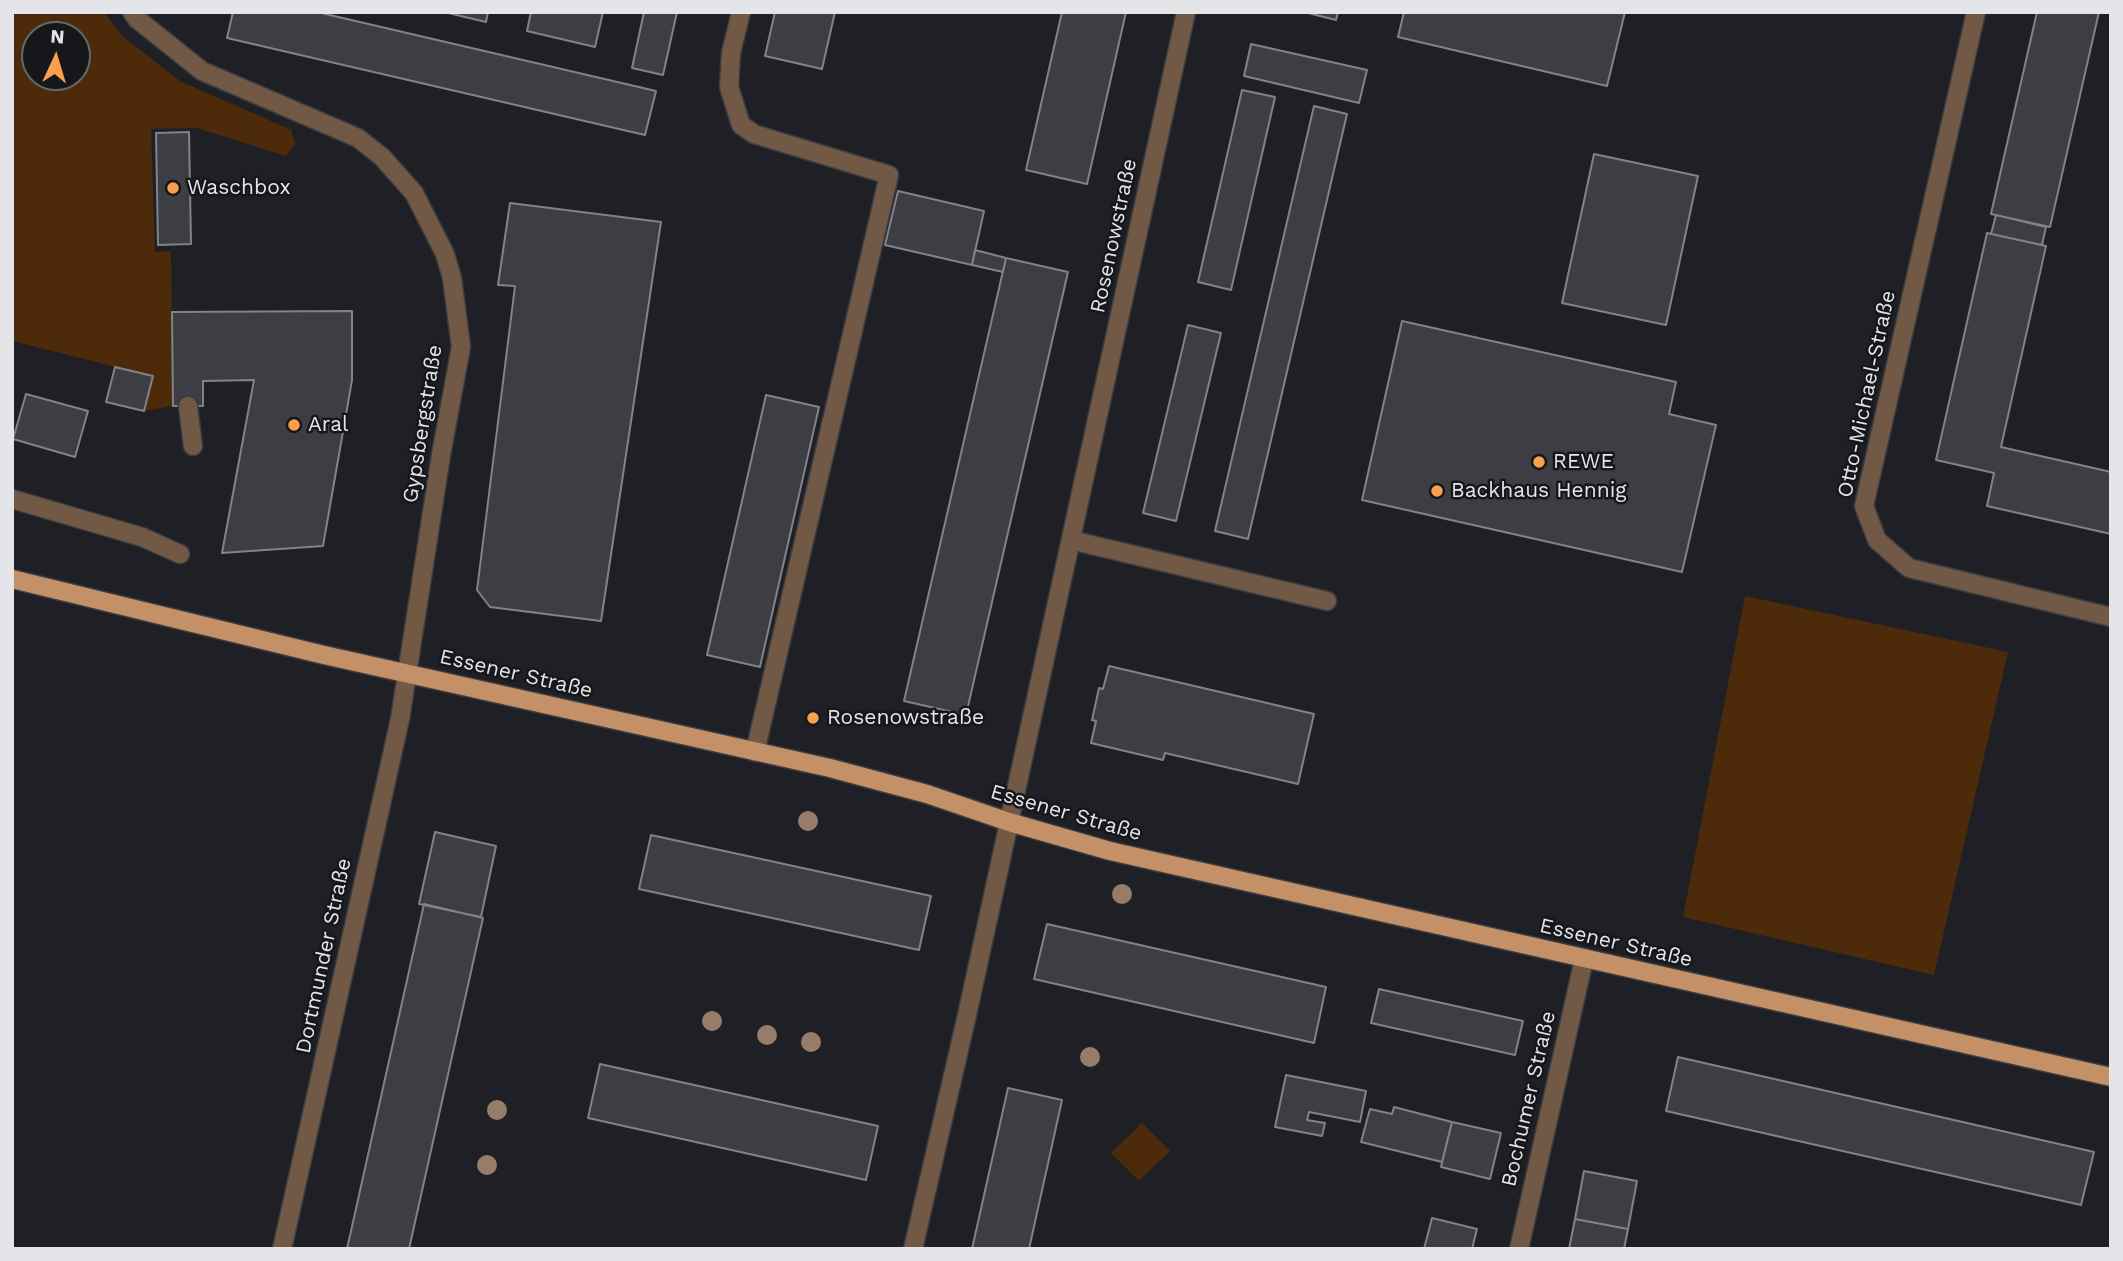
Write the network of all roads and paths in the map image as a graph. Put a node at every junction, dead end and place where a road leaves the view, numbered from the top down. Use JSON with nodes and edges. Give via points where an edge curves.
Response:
{"nodes":[{"id":1,"x":132,"y":12,"type":"edge"},
{"id":2,"x":741,"y":12,"type":"edge"},
{"id":3,"x":1186,"y":12,"type":"edge"},
{"id":4,"x":1976,"y":12,"type":"edge"},
{"id":5,"x":188,"y":406,"type":"dead end"},
{"id":6,"x":192,"y":446,"type":"dead end"},
{"id":7,"x":12,"y":499,"type":"edge"},
{"id":8,"x":1071,"y":540,"type":"junction"},
{"id":9,"x":180,"y":554,"type":"dead end"},
{"id":10,"x":12,"y":579,"type":"edge"},
{"id":11,"x":1326,"y":601,"type":"dead end"},
{"id":12,"x":2111,"y":617,"type":"edge"},
{"id":13,"x":407,"y":673,"type":"junction"},
{"id":14,"x":755,"y":752,"type":"junction"},
{"id":15,"x":1009,"y":822,"type":"junction"},
{"id":16,"x":1584,"y":959,"type":"junction"},
{"id":17,"x":2111,"y":1077,"type":"edge"},
{"id":18,"x":282,"y":1249,"type":"edge"},
{"id":19,"x":913,"y":1249,"type":"edge"},
{"id":20,"x":1519,"y":1249,"type":"edge"}],
"edges":[{"from":1,"to":13,"type":"street","name":"Gypsbergstraße","via":[[202,71],[358,138],[414,193],[445,254],[461,347]]},
{"from":2,"to":14,"type":"street","via":[[729,87],[741,125],[754,134],[889,175]]},
{"from":3,"to":8,"type":"street","name":"Rosenowstraße"},
{"from":4,"to":12,"type":"street","name":"Otto-Michael-Straße","via":[[1864,506],[1877,540],[1909,568]]},
{"from":5,"to":6,"type":"street"},
{"from":7,"to":9,"type":"street","via":[[142,537]]},
{"from":8,"to":11,"type":"street"},
{"from":8,"to":15,"type":"street","name":"Rosenowstraße"},
{"from":10,"to":13,"type":"main road","name":"Essener Straße"},
{"from":13,"to":14,"type":"main road","name":"Essener Straße"},
{"from":13,"to":18,"type":"street","name":"Dortmunder Straße"},
{"from":14,"to":15,"type":"main road","name":"Essener Straße","via":[[927,794]]},
{"from":15,"to":16,"type":"main road","name":"Essener Straße","via":[[1110,851]]},
{"from":15,"to":19,"type":"street","name":"Rosenowstraße"},
{"from":16,"to":17,"type":"main road","name":"Essener Straße"},
{"from":16,"to":20,"type":"street","name":"Bochumer Straße"}]}
